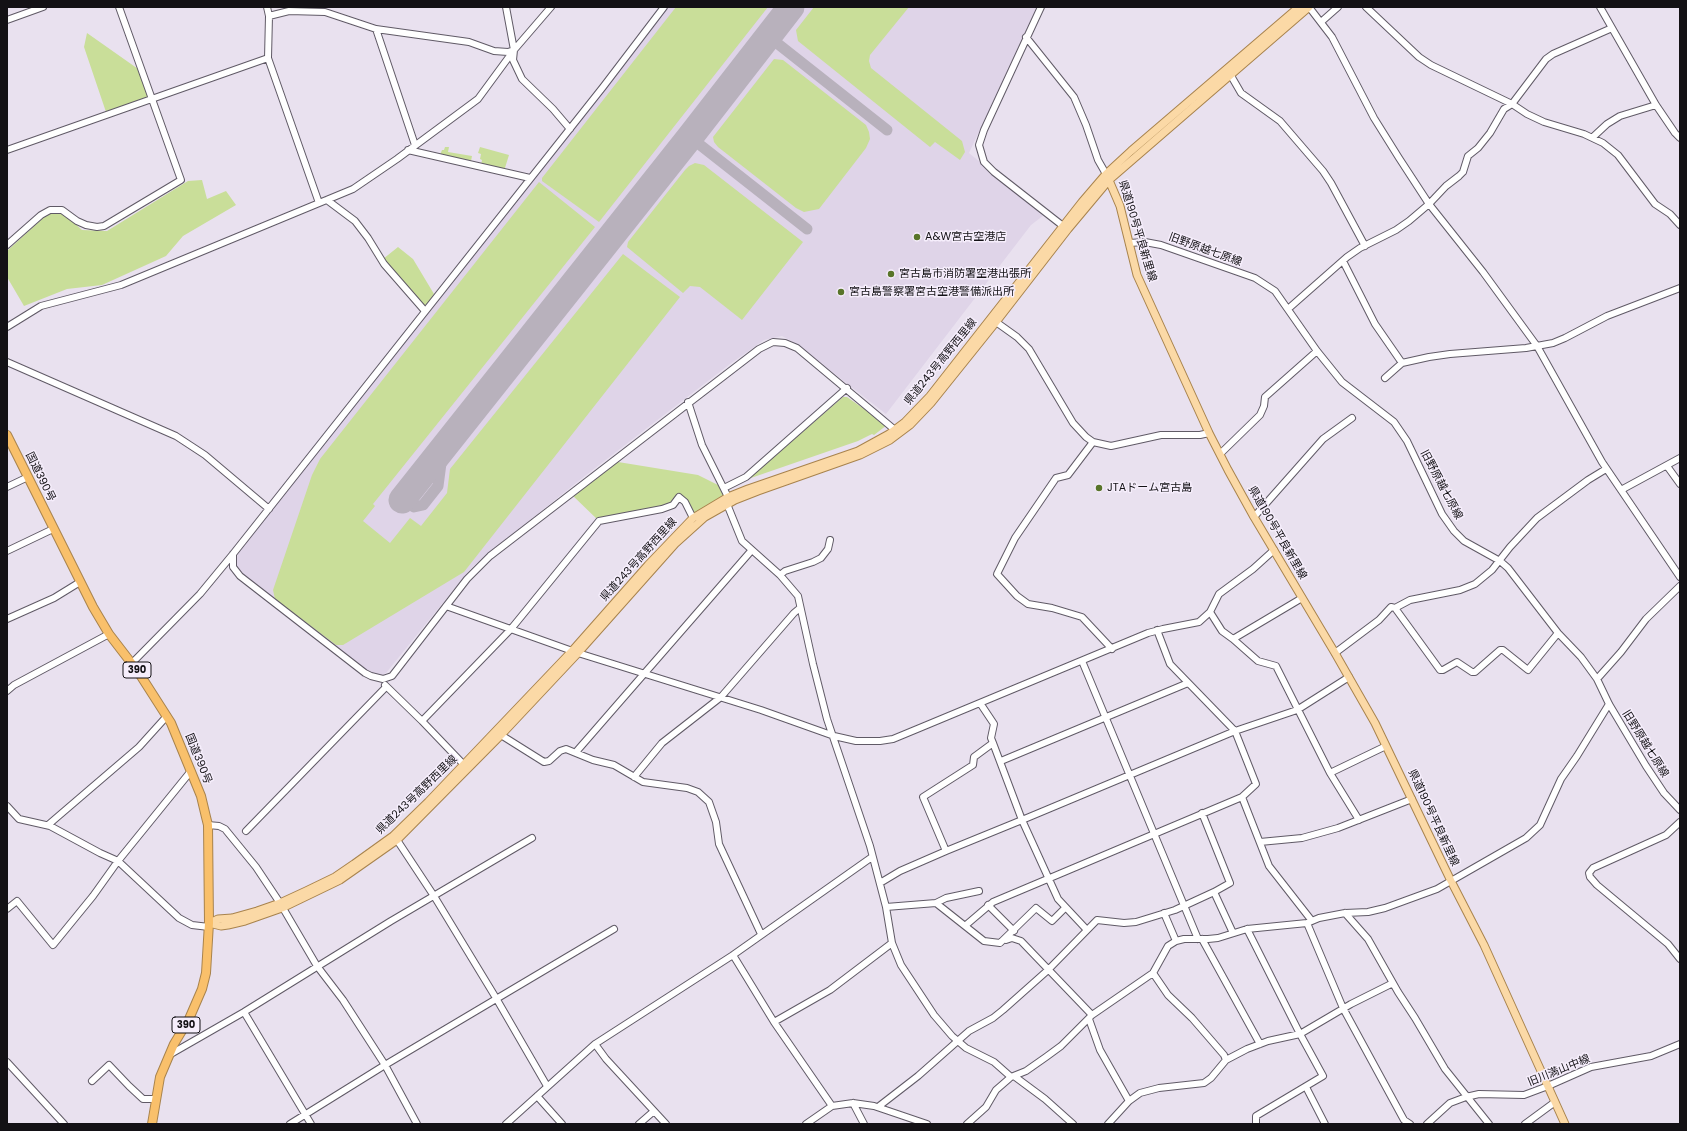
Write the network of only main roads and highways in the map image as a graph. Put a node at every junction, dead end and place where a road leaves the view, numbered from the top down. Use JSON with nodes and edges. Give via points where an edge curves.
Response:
{"nodes":[{"id":1,"x":1299,"y":7,"type":"edge"},
{"id":2,"x":1309,"y":7,"type":"edge"},
{"id":3,"x":1107,"y":177,"type":"junction"},
{"id":4,"x":8,"y":440,"type":"edge"},
{"id":5,"x":728,"y":500,"type":"junction"},
{"id":6,"x":575,"y":652,"type":"junction"},
{"id":7,"x":466,"y":767,"type":"junction"},
{"id":8,"x":281,"y":906,"type":"junction"},
{"id":9,"x":209,"y":925,"type":"junction"},
{"id":10,"x":152,"y":1124,"type":"edge"},
{"id":11,"x":1565,"y":1124,"type":"edge"}],
"edges":[{"from":1,"to":3,"type":"main road","name":"県道190号平良新里線","via":[[1131,151]]},
{"from":2,"to":3,"type":"main road","name":"県道190号平良新里線"},
{"from":3,"to":5,"type":"main road","name":"県道243号高野西里線","via":[[1063,226],[930,396],[895,430],[858,451]]},
{"from":3,"to":5,"type":"main road","name":"県道243号高野西里線","via":[[996,322],[921,414],[890,440],[860,455]]},
{"from":3,"to":11,"type":"main road","name":"県道190号平良新里線","via":[[1120,206],[1137,275],[1209,433],[1254,517],[1375,723],[1484,945]]},
{"from":4,"to":9,"type":"highway","name":"国道390号","number":"390","via":[[80,582],[109,634],[133,665],[166,716],[191,771],[201,796],[208,825]]},
{"from":5,"to":6,"type":"main road","name":"県道243号高野西里線","via":[[685,533]]},
{"from":5,"to":6,"type":"main road","name":"県道243号高野西里線","via":[[694,518],[664,548]]},
{"from":6,"to":7,"type":"main road","name":"県道243号高野西里線"},
{"from":6,"to":7,"type":"main road","name":"県道243号高野西里線","via":[[501,735]]},
{"from":7,"to":8,"type":"main road","name":"県道243号高野西里線","via":[[374,850],[335,877]]},
{"from":7,"to":8,"type":"main road","name":"県道243号高野西里線","via":[[396,840],[340,880]]},
{"from":8,"to":9,"type":"main road","name":"県道243号高野西里線","via":[[245,921],[221,926]]},
{"from":9,"to":10,"type":"highway","name":"国道390号","number":"390","via":[[209,956],[202,988],[160,1077]]}]}
